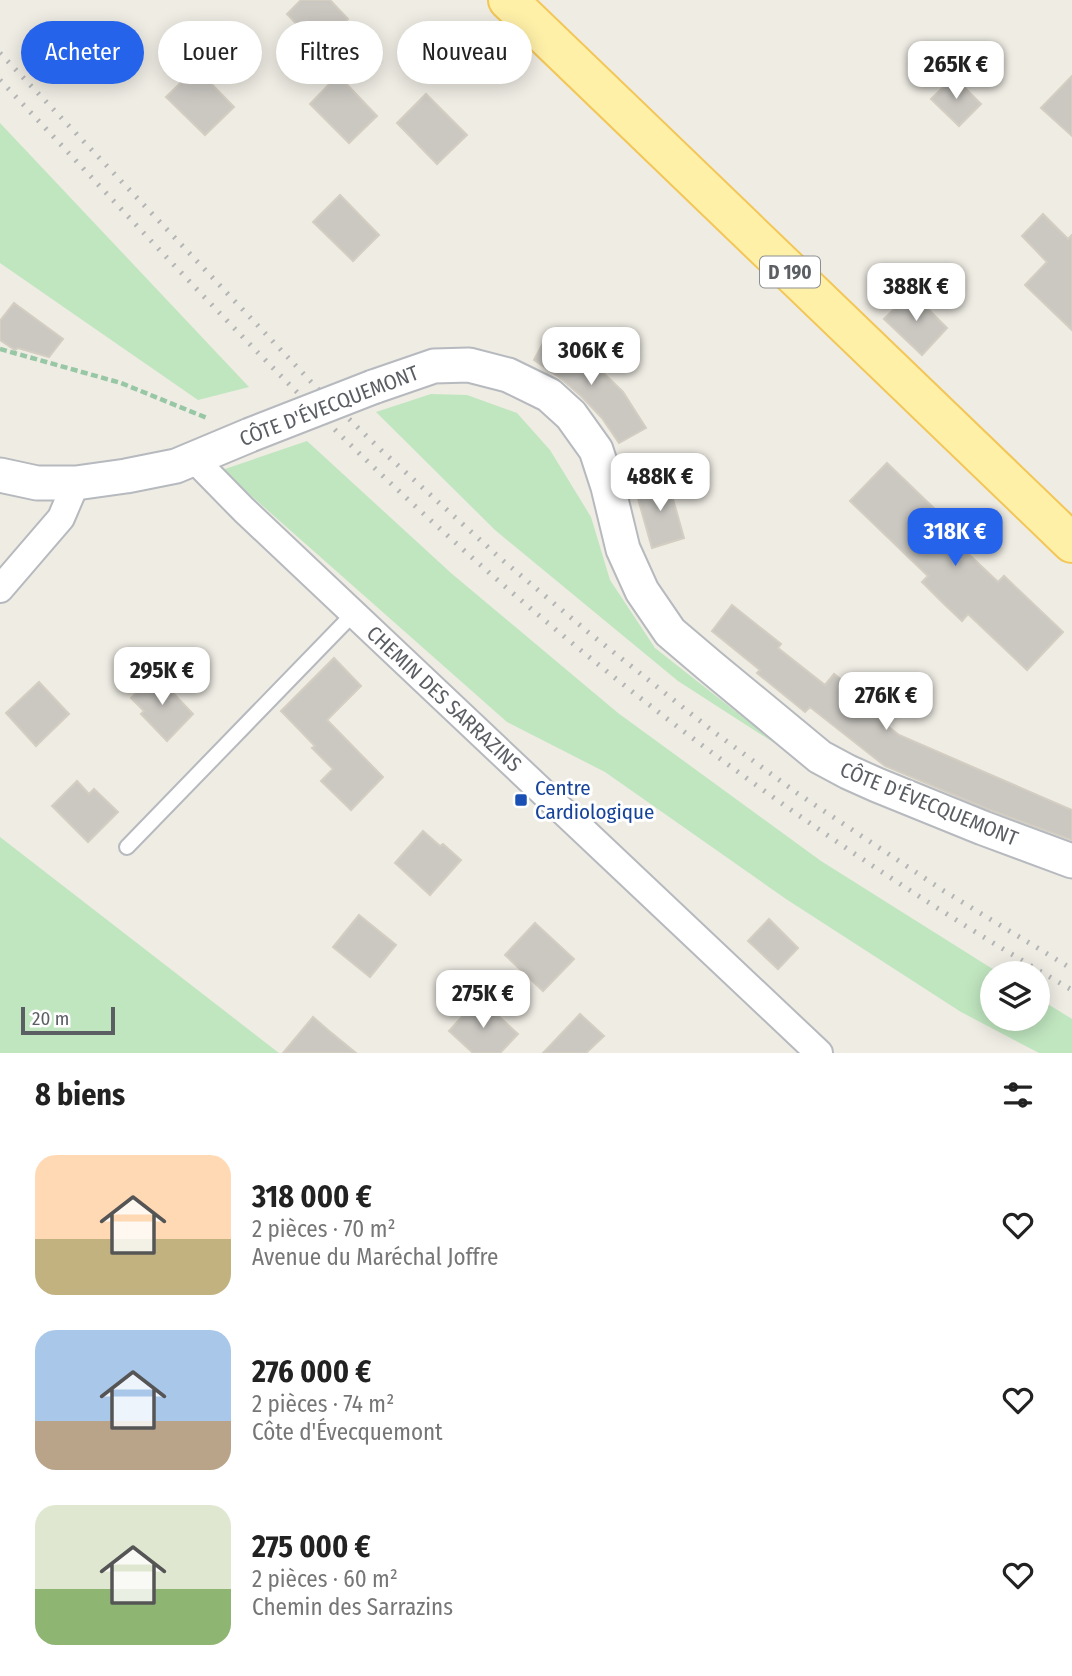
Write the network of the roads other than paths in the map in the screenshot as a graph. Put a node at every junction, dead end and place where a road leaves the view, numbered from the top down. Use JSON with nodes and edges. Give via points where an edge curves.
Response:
{"nodes":[{"id":1,"x":508,"y":0,"type":"edge"},
{"id":2,"x":193,"y":458,"type":"junction"},
{"id":3,"x":0,"y":475,"type":"edge"},
{"id":4,"x":76,"y":483,"type":"junction"},
{"id":5,"x":1072,"y":543,"type":"edge"},
{"id":6,"x":0,"y":589,"type":"edge"},
{"id":7,"x":353,"y":614,"type":"junction"},
{"id":8,"x":127,"y":847,"type":"dead end"},
{"id":9,"x":1072,"y":861,"type":"edge"},
{"id":10,"x":819,"y":1053,"type":"edge"}],
"edges":[{"from":1,"to":5,"type":"main road","number":"D 190"},
{"from":2,"to":4,"type":"street","name":"CÔTE D'ÉVECQUEMONT","via":[[176,466]]},
{"from":2,"to":7,"type":"street","name":"CHEMIN DES SARRAZINS"},
{"from":2,"to":9,"type":"street","name":"CÔTE D'ÉVECQUEMONT","bridge":true,"via":[[434,366],[469,365],[526,382],[571,415],[596,450],[623,549],[642,591],[670,632],[820,757],[877,785]]},
{"from":3,"to":4,"type":"street","name":"CÔTE D'ÉVECQUEMONT","via":[[37,483]]},
{"from":4,"to":6,"type":"street","via":[[61,518]]},
{"from":7,"to":8,"type":"lane"},
{"from":7,"to":10,"type":"street","name":"CHEMIN DES SARRAZINS"}]}
